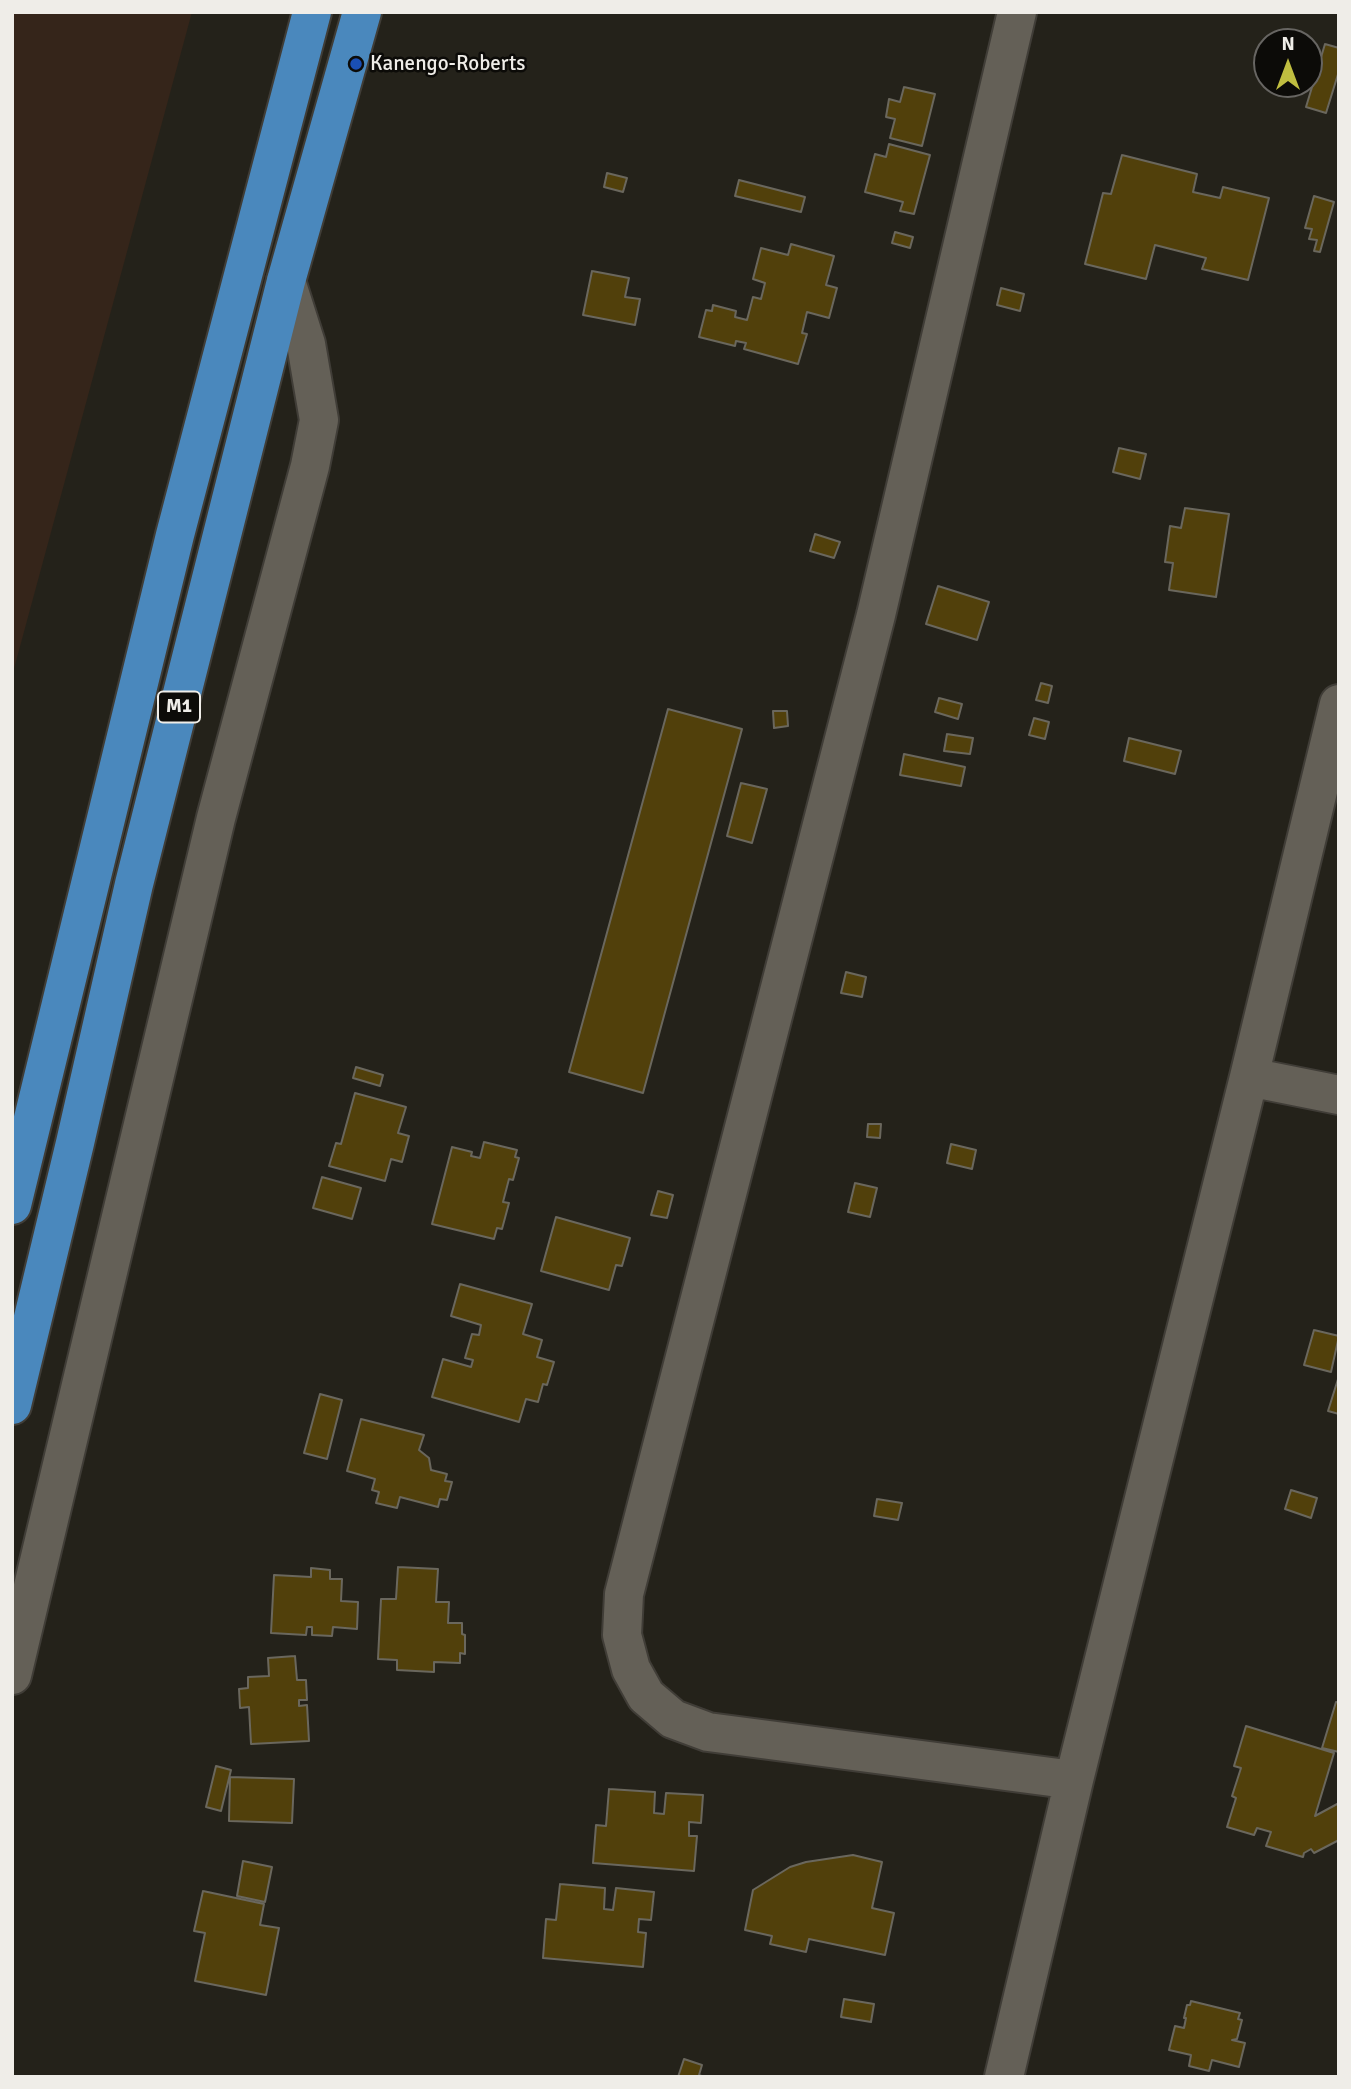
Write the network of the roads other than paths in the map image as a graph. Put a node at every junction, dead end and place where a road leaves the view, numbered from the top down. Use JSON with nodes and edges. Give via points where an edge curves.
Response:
{"nodes":[{"id":1,"x":312,"y":12,"type":"edge"},
{"id":2,"x":362,"y":12,"type":"edge"},
{"id":3,"x":1017,"y":12,"type":"edge"},
{"id":4,"x":286,"y":281,"type":"junction"},
{"id":5,"x":1339,"y":705,"type":"edge"},
{"id":6,"x":1250,"y":1077,"type":"junction"},
{"id":7,"x":1339,"y":1095,"type":"edge"},
{"id":8,"x":12,"y":1205,"type":"edge"},
{"id":9,"x":12,"y":1405,"type":"edge"},
{"id":10,"x":12,"y":1675,"type":"edge"},
{"id":11,"x":1074,"y":1780,"type":"junction"},
{"id":12,"x":1004,"y":2077,"type":"edge"}],
"edges":[{"from":1,"to":8,"type":"highway","number":"M1","via":[[174,535]]},
{"from":2,"to":4,"type":"highway","number":"M1"},
{"from":3,"to":11,"type":"street","via":[[872,629],[624,1594],[622,1635],[631,1669],[646,1696],[673,1719],[708,1732]]},
{"from":4,"to":9,"type":"highway","number":"M1","via":[[134,884]]},
{"from":4,"to":10,"type":"street","via":[[306,344],[319,420],[310,466],[216,818]]},
{"from":5,"to":6,"type":"street"},
{"from":6,"to":7,"type":"street"},
{"from":6,"to":11,"type":"street"},
{"from":11,"to":12,"type":"street"}]}
